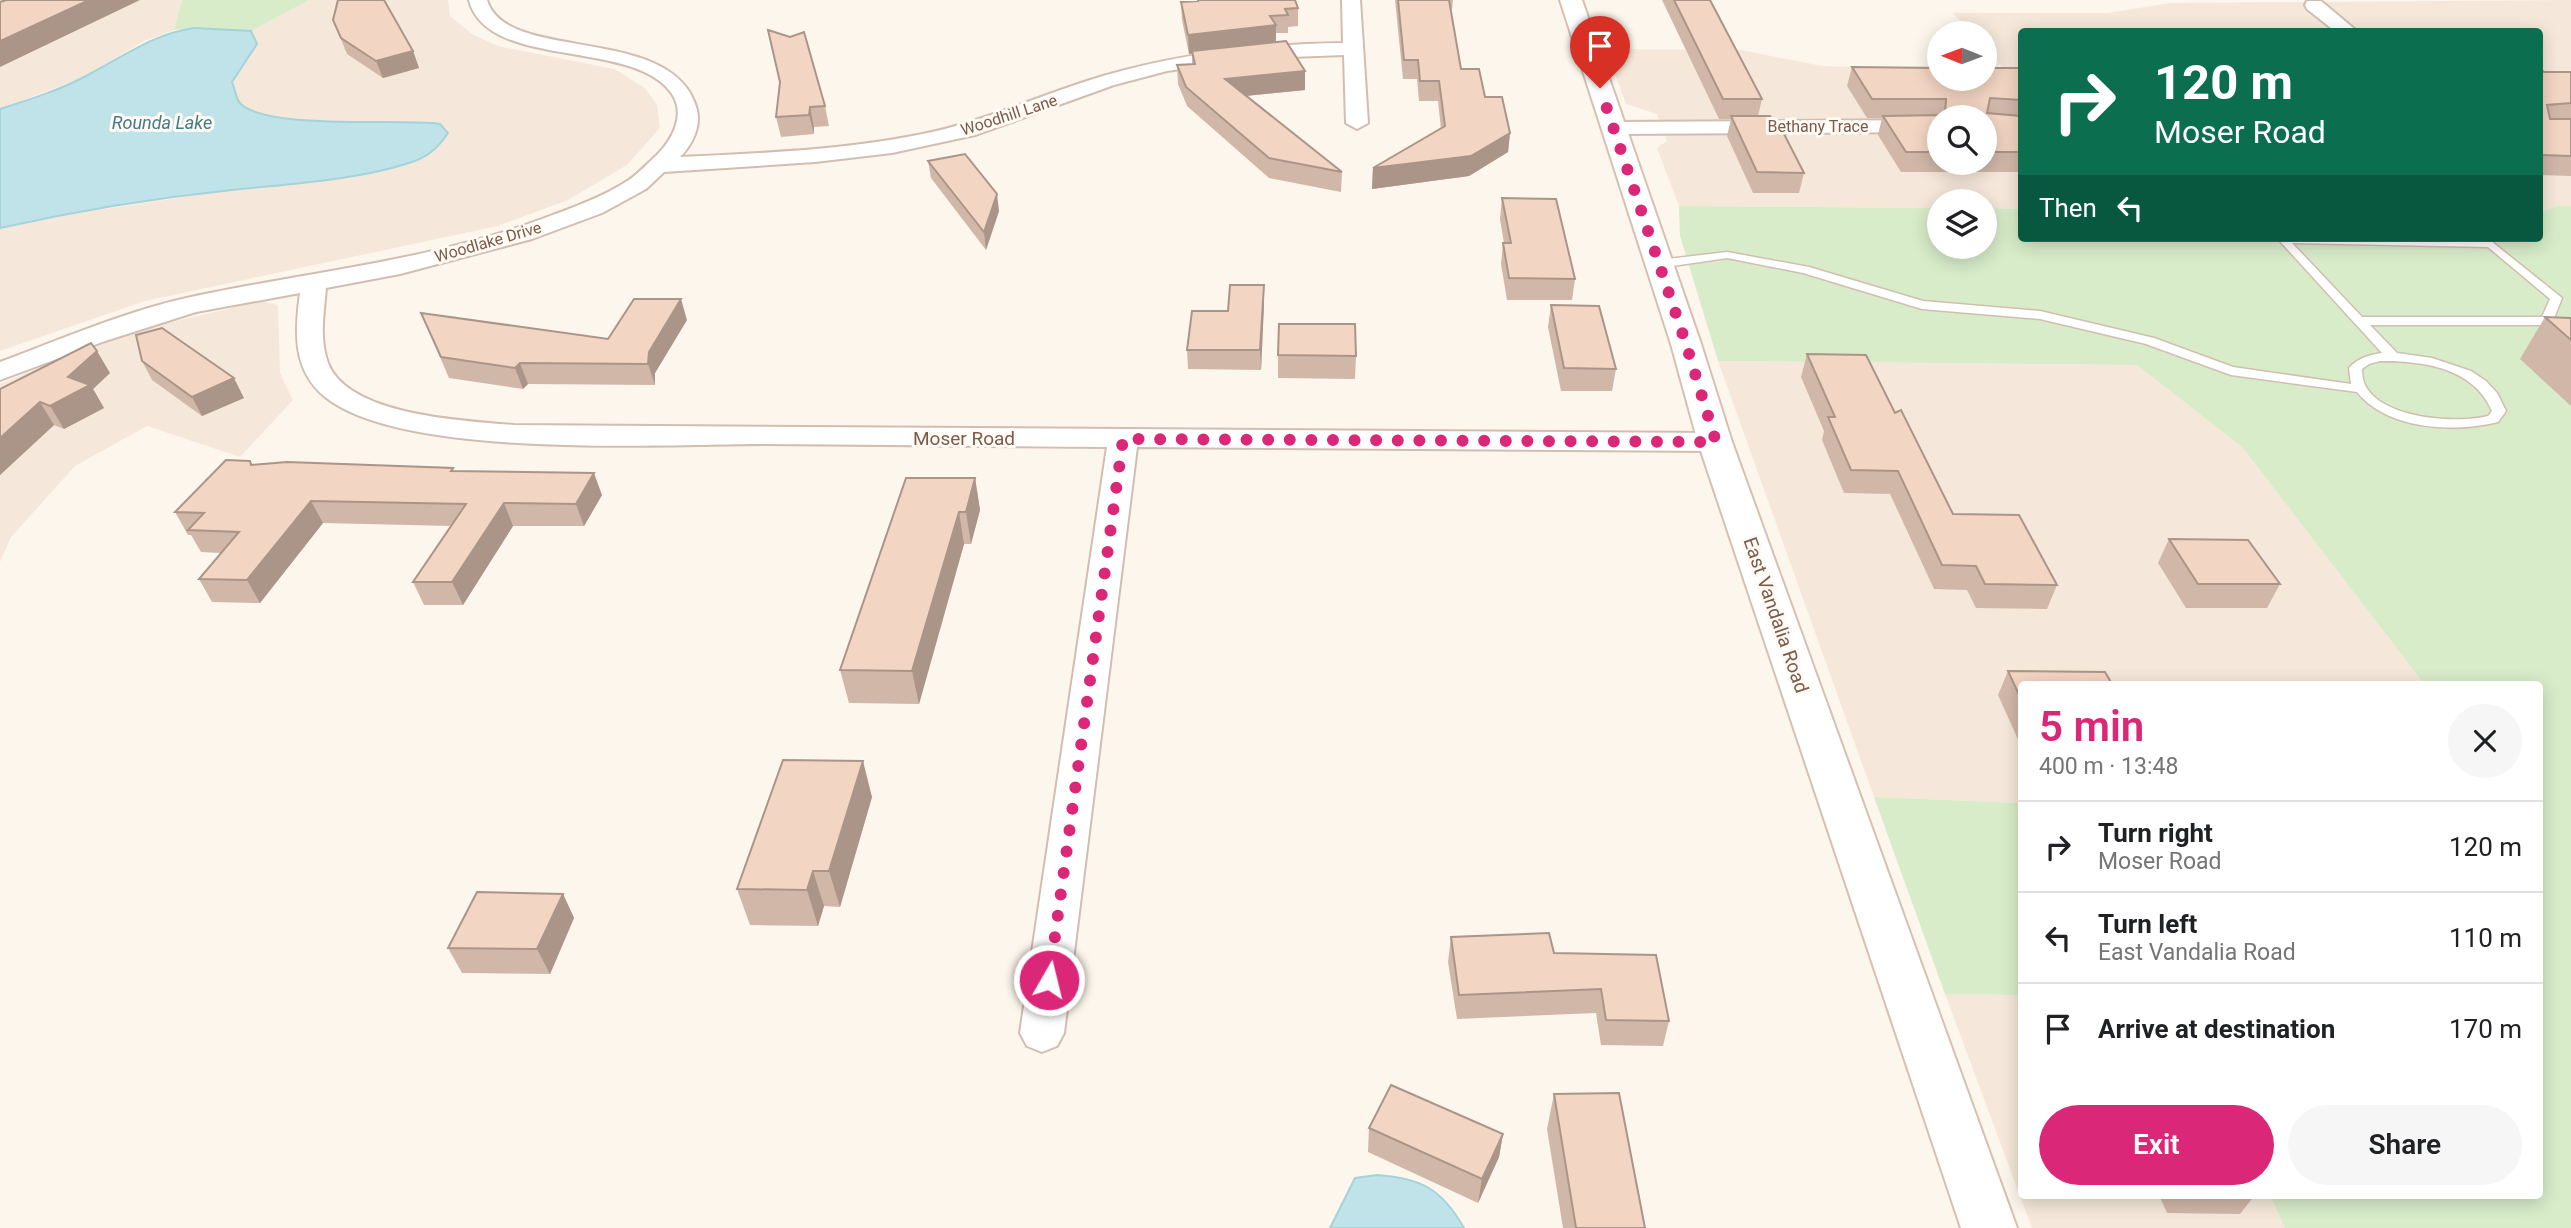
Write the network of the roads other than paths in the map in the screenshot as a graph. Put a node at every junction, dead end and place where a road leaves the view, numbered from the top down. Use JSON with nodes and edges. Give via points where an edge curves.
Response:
{"nodes":[{"id":1,"x":478,"y":0,"type":"edge"},
{"id":2,"x":1351,"y":0,"type":"edge"},
{"id":3,"x":1571,"y":0,"type":"edge"},
{"id":4,"x":2314,"y":5,"type":"dead end"},
{"id":5,"x":2344,"y":28,"type":"edge"},
{"id":6,"x":1354,"y":49,"type":"junction"},
{"id":7,"x":1357,"y":123,"type":"dead end"},
{"id":8,"x":1927,"y":126,"type":"edge"},
{"id":9,"x":1613,"y":128,"type":"junction"},
{"id":10,"x":661,"y":165,"type":"junction"},
{"id":11,"x":2284,"y":242,"type":"edge"},
{"id":12,"x":2407,"y":242,"type":"edge"},
{"id":13,"x":1659,"y":264,"type":"junction"},
{"id":14,"x":314,"y":284,"type":"junction"},
{"id":15,"x":2359,"y":321,"type":"junction"},
{"id":16,"x":2393,"y":357,"type":"junction"},
{"id":17,"x":0,"y":372,"type":"edge"},
{"id":18,"x":2361,"y":389,"type":"junction"},
{"id":19,"x":1123,"y":439,"type":"junction"},
{"id":20,"x":1716,"y":442,"type":"junction"},
{"id":21,"x":1042,"y":1033,"type":"dead end"},
{"id":22,"x":1990,"y":1228,"type":"edge"}],
"edges":[{"from":1,"to":10,"type":"street","name":"Woodlake Drive","via":[[481,11],[499,29],[632,61],[662,75],[682,92],[688,118],[681,144]]},
{"from":2,"to":6,"type":"street"},
{"from":3,"to":9,"type":"street","name":"East Vandalia Road"},
{"from":4,"to":5,"type":"street"},
{"from":6,"to":7,"type":"street"},
{"from":6,"to":10,"type":"street","name":"Woodhill Lane","via":[[1245,54],[1169,65],[1109,80],[968,130],[904,144]]},
{"from":8,"to":9,"type":"street","name":"Bethany Trace"},
{"from":9,"to":13,"type":"street","name":"East Vandalia Road"},
{"from":10,"to":14,"type":"street","name":"Woodlake Drive","via":[[638,184],[593,208],[524,234]]},
{"from":11,"to":15,"type":"lane"},
{"from":12,"to":15,"type":"lane","via":[[2491,244],[2556,298],[2547,321]]},
{"from":13,"to":18,"type":"lane","via":[[1727,255],[1805,270],[1922,305],[2040,315],[2150,341],[2231,371]]},
{"from":13,"to":20,"type":"street","name":"East Vandalia Road"},
{"from":14,"to":17,"type":"street","name":"Woodlake Drive","via":[[191,305]]},
{"from":14,"to":19,"type":"street","name":"Moser Road","via":[[308,334],[319,373],[344,399],[451,429],[514,435]]},
{"from":15,"to":16,"type":"lane"},
{"from":16,"to":18,"type":"lane","via":[[2364,361],[2355,368],[2354,378]]},
{"from":16,"to":18,"type":"lane","via":[[2424,360],[2469,377],[2486,388],[2499,411],[2480,425],[2438,425],[2393,411]]},
{"from":19,"to":20,"type":"street","name":"Moser Road"},
{"from":19,"to":21,"type":"street"},
{"from":20,"to":22,"type":"street","name":"East Vandalia Road"}]}
